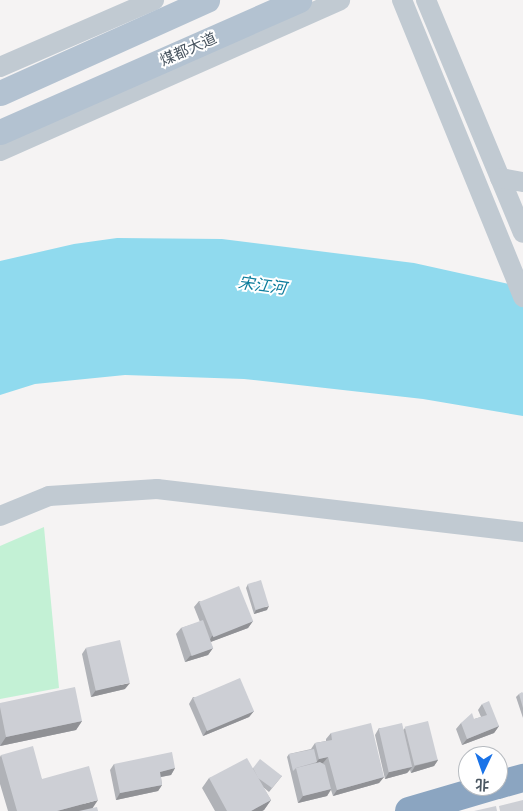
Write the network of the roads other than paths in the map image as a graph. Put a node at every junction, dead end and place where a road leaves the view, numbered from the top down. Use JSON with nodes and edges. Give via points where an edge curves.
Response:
{"nodes":[{"id":1,"x":154,"y":0,"type":"edge"},
{"id":2,"x":207,"y":0,"type":"edge"},
{"id":3,"x":299,"y":0,"type":"edge"},
{"id":4,"x":340,"y":0,"type":"edge"},
{"id":5,"x":402,"y":0,"type":"edge"},
{"id":6,"x":426,"y":0,"type":"edge"},
{"id":7,"x":0,"y":67,"type":"edge"},
{"id":8,"x":0,"y":93,"type":"edge"},
{"id":9,"x":0,"y":132,"type":"edge"},
{"id":10,"x":0,"y":151,"type":"edge"},
{"id":11,"x":513,"y":186,"type":"edge"},
{"id":12,"x":522,"y":229,"type":"edge"},
{"id":13,"x":523,"y":297,"type":"edge"},
{"id":14,"x":0,"y":516,"type":"edge"},
{"id":15,"x":523,"y":532,"type":"edge"},
{"id":16,"x":523,"y":778,"type":"edge"},
{"id":17,"x":508,"y":782,"type":"edge"},
{"id":18,"x":460,"y":796,"type":"edge"},
{"id":19,"x":409,"y":811,"type":"edge"}],
"edges":[{"from":1,"to":7,"type":"street"},
{"from":2,"to":8,"type":"main road"},
{"from":3,"to":9,"type":"main road","name":"煤都大道"},
{"from":4,"to":10,"type":"street"},
{"from":5,"to":13,"type":"street"},
{"from":6,"to":11,"type":"street"},
{"from":11,"to":12,"type":"street"},
{"from":14,"to":15,"type":"street","via":[[49,496],[157,489]]},
{"from":16,"to":17,"type":"highway"},
{"from":18,"to":19,"type":"highway"}]}
